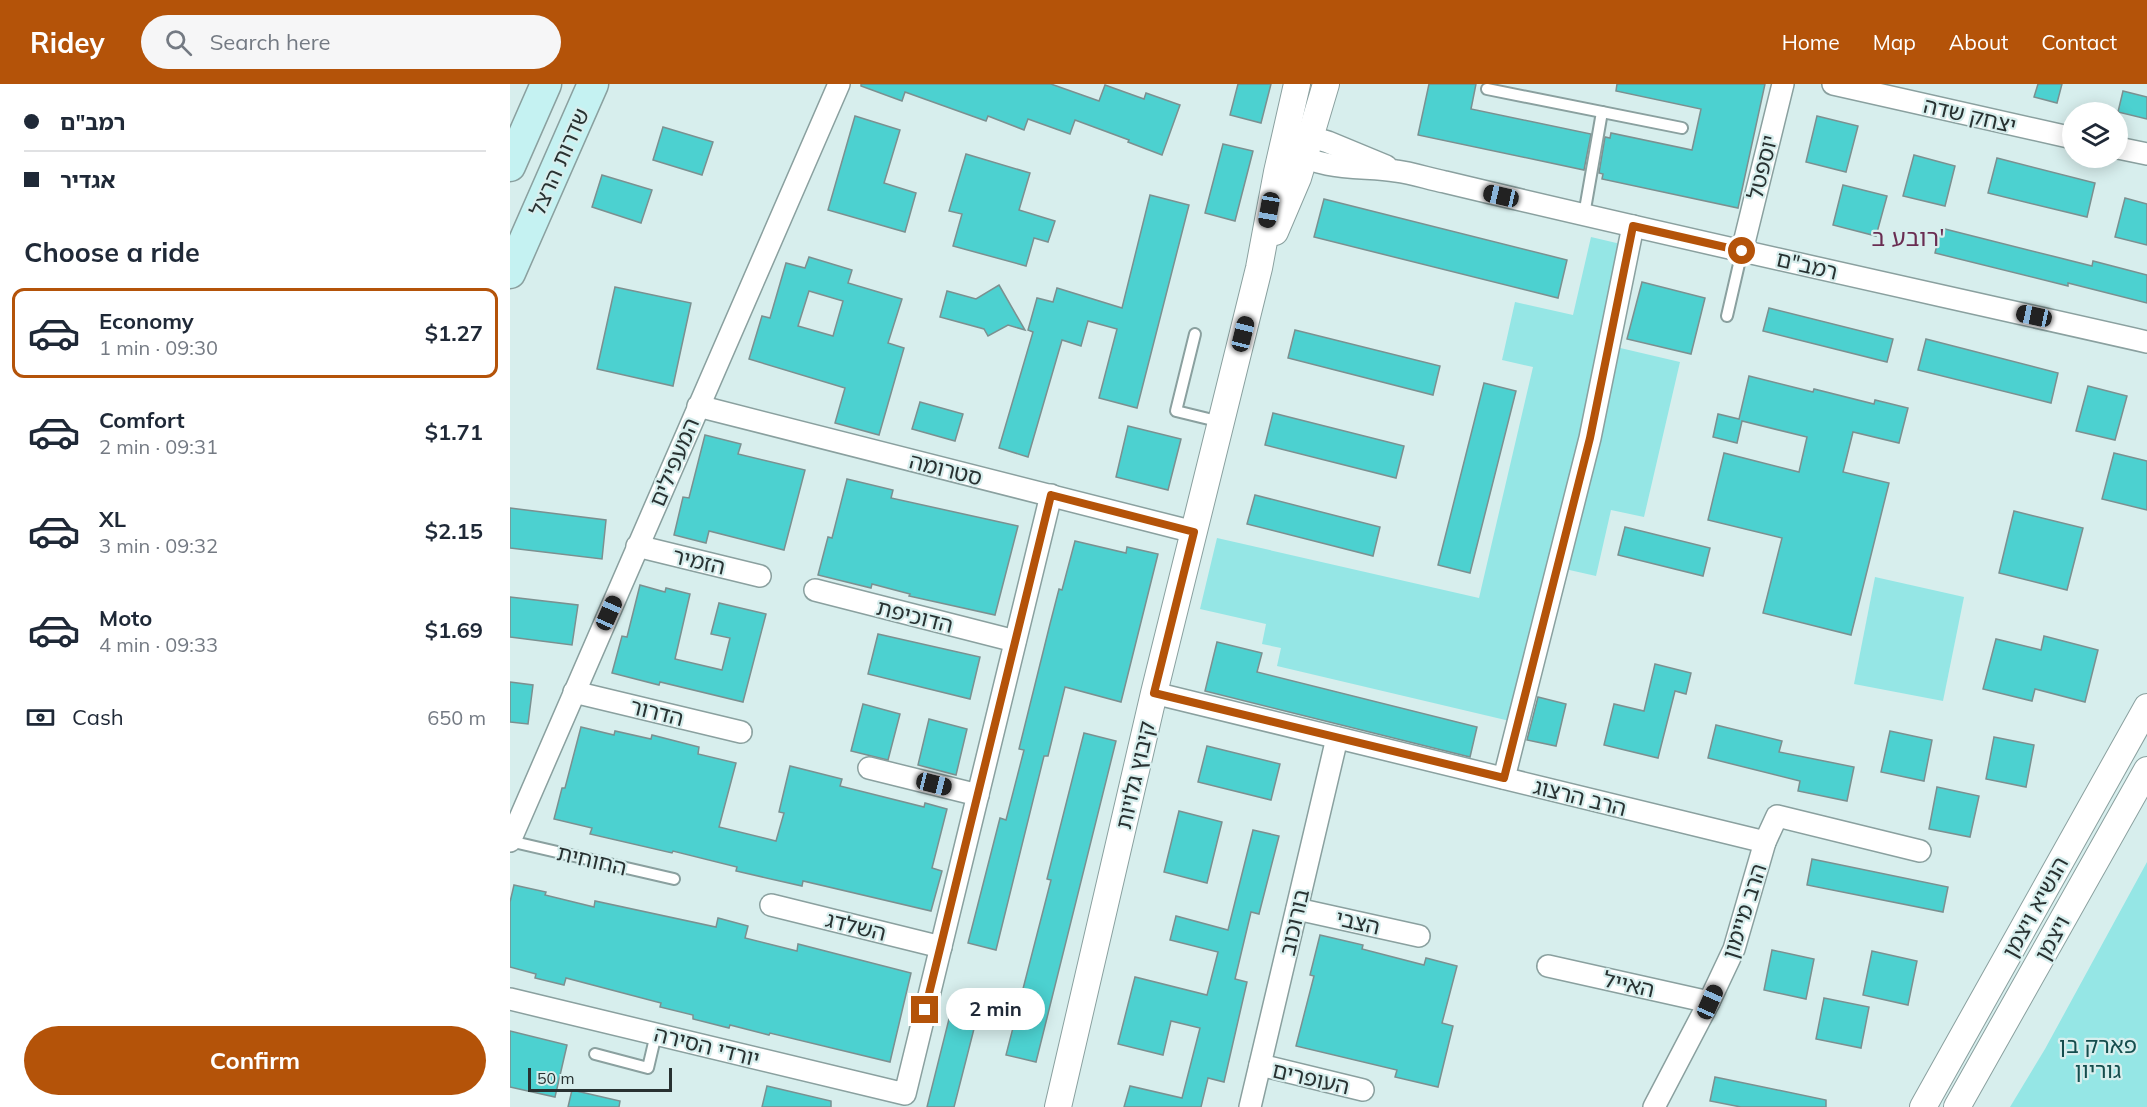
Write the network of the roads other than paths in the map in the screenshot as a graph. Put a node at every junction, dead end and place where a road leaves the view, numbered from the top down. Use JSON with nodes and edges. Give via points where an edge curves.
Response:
{"nodes":[{"id":1,"x":546,"y":84,"type":"edge"},
{"id":2,"x":594,"y":84,"type":"edge"},
{"id":3,"x":839,"y":84,"type":"edge"},
{"id":4,"x":1297,"y":84,"type":"edge"},
{"id":5,"x":1326,"y":84,"type":"edge"},
{"id":6,"x":1783,"y":84,"type":"edge"},
{"id":7,"x":1833,"y":84,"type":"edge"},
{"id":8,"x":1487,"y":89,"type":"dead end"},
{"id":9,"x":1602,"y":112,"type":"junction"},
{"id":10,"x":1682,"y":128,"type":"dead end"},
{"id":11,"x":2062,"y":136,"type":"edge"},
{"id":12,"x":1283,"y":143,"type":"junction"},
{"id":13,"x":1308,"y":148,"type":"junction"},
{"id":14,"x":2128,"y":150,"type":"edge"},
{"id":15,"x":2147,"y":154,"type":"edge"},
{"id":16,"x":510,"y":166,"type":"edge"},
{"id":17,"x":1584,"y":215,"type":"junction"},
{"id":18,"x":1633,"y":226,"type":"junction"},
{"id":19,"x":1742,"y":251,"type":"junction"},
{"id":20,"x":1259,"y":268,"type":"junction"},
{"id":21,"x":510,"y":273,"type":"edge"},
{"id":22,"x":1727,"y":316,"type":"dead end"},
{"id":23,"x":1196,"y":334,"type":"dead end"},
{"id":24,"x":2147,"y":342,"type":"edge"},
{"id":25,"x":698,"y":406,"type":"junction"},
{"id":26,"x":1222,"y":422,"type":"junction"},
{"id":27,"x":1051,"y":495,"type":"junction"},
{"id":28,"x":1194,"y":532,"type":"junction"},
{"id":29,"x":637,"y":546,"type":"junction"},
{"id":30,"x":760,"y":576,"type":"dead end"},
{"id":31,"x":815,"y":590,"type":"dead end"},
{"id":32,"x":1015,"y":641,"type":"junction"},
{"id":33,"x":574,"y":692,"type":"junction"},
{"id":34,"x":1154,"y":693,"type":"junction"},
{"id":35,"x":2147,"y":707,"type":"edge"},
{"id":36,"x":741,"y":732,"type":"dead end"},
{"id":37,"x":1336,"y":738,"type":"junction"},
{"id":38,"x":869,"y":768,"type":"dead end"},
{"id":39,"x":2147,"y":770,"type":"edge"},
{"id":40,"x":1504,"y":778,"type":"junction"},
{"id":41,"x":978,"y":795,"type":"junction"},
{"id":42,"x":510,"y":841,"type":"edge"},
{"id":43,"x":1765,"y":842,"type":"junction"},
{"id":44,"x":1920,"y":851,"type":"dead end"},
{"id":45,"x":674,"y":879,"type":"dead end"},
{"id":46,"x":771,"y":905,"type":"dead end"},
{"id":47,"x":1297,"y":909,"type":"junction"},
{"id":48,"x":1419,"y":936,"type":"dead end"},
{"id":49,"x":941,"y":947,"type":"junction"},
{"id":50,"x":1548,"y":966,"type":"dead end"},
{"id":51,"x":510,"y":999,"type":"edge"},
{"id":52,"x":1710,"y":1002,"type":"junction"},
{"id":53,"x":656,"y":1034,"type":"junction"},
{"id":54,"x":594,"y":1054,"type":"dead end"},
{"id":55,"x":1260,"y":1065,"type":"junction"},
{"id":56,"x":1363,"y":1090,"type":"dead end"},
{"id":57,"x":1058,"y":1107,"type":"edge"},
{"id":58,"x":1250,"y":1107,"type":"edge"},
{"id":59,"x":1654,"y":1107,"type":"edge"},
{"id":60,"x":1923,"y":1107,"type":"edge"},
{"id":61,"x":1958,"y":1107,"type":"edge"}],
"edges":[{"from":1,"to":16,"type":"main road","name":"שדרות הרצל"},
{"from":2,"to":21,"type":"main road","name":"שדרות הרצל"},
{"from":3,"to":25,"type":"street","name":"המעפילים"},
{"from":4,"to":12,"type":"street","name":"קיבוץ גלויות"},
{"from":5,"to":13,"type":"street","name":"קיבוץ גלויות"},
{"from":6,"to":19,"type":"street","name":"יוספטל"},
{"from":7,"to":11,"type":"street","name":"יצחק שדה"},
{"from":8,"to":9,"type":"lane"},
{"from":9,"to":10,"type":"lane"},
{"from":9,"to":17,"type":"lane"},
{"from":12,"to":13,"type":"street","name":"רמב\"ם"},
{"from":12,"to":20,"type":"street","name":"קיבוץ גלויות"},
{"from":13,"to":17,"type":"street","name":"רמב\"ם","via":[[1358,169],[1397,171]]},
{"from":13,"to":20,"type":"street","name":"קיבוץ גלויות"},
{"from":14,"to":15,"type":"street"},
{"from":17,"to":18,"type":"street","name":"רמב\"ם"},
{"from":18,"to":19,"type":"street","name":"רמב\"ם"},
{"from":18,"to":40,"type":"street","via":[[1590,438]]},
{"from":19,"to":22,"type":"lane"},
{"from":19,"to":24,"type":"street","name":"רמב\"ם"},
{"from":20,"to":26,"type":"street","name":"קיבוץ גלויות"},
{"from":23,"to":26,"type":"lane","via":[[1176,411]]},
{"from":25,"to":27,"type":"street","name":"סטרומה"},
{"from":25,"to":29,"type":"street","name":"המעפילים"},
{"from":26,"to":28,"type":"street","name":"קיבוץ גלויות"},
{"from":27,"to":28,"type":"street","name":"סטרומה"},
{"from":27,"to":32,"type":"street"},
{"from":28,"to":34,"type":"street","name":"קיבוץ גלויות"},
{"from":29,"to":30,"type":"street","name":"הזמיר"},
{"from":29,"to":33,"type":"street","name":"המעפילים"},
{"from":31,"to":32,"type":"street","name":"הדוכיפת"},
{"from":32,"to":41,"type":"street"},
{"from":33,"to":36,"type":"street","name":"הדרור"},
{"from":33,"to":42,"type":"street","name":"המעפילים"},
{"from":34,"to":37,"type":"street","name":"הרב הרצוג"},
{"from":34,"to":57,"type":"street","name":"קיבוץ גלויות"},
{"from":35,"to":60,"type":"street","name":"הנשיא ויצמן"},
{"from":37,"to":40,"type":"street","name":"הרב הרצוג"},
{"from":37,"to":47,"type":"street","name":"בורוכוב"},
{"from":38,"to":41,"type":"street"},
{"from":39,"to":61,"type":"street","name":"ויצמן"},
{"from":40,"to":43,"type":"street","name":"הרב הרצוג"},
{"from":41,"to":49,"type":"street"},
{"from":42,"to":45,"type":"lane","name":"החוחית"},
{"from":43,"to":44,"type":"street","via":[[1777,816]]},
{"from":43,"to":52,"type":"street","name":"הרב מיימון","via":[[1734,949]]},
{"from":46,"to":49,"type":"street","name":"השלדג"},
{"from":47,"to":48,"type":"street","name":"הצבי"},
{"from":47,"to":55,"type":"street","name":"בורוכוב"},
{"from":49,"to":53,"type":"street","name":"יורדי הסירה","via":[[905,1094]]},
{"from":50,"to":52,"type":"street","name":"האייל"},
{"from":51,"to":53,"type":"street","name":"יורדי הסירה"},
{"from":52,"to":59,"type":"street","name":"הרב מיימון"},
{"from":53,"to":54,"type":"lane","via":[[648,1068]]},
{"from":55,"to":56,"type":"street","name":"העופרים"},
{"from":55,"to":58,"type":"street","name":"בורוכוב"}]}
